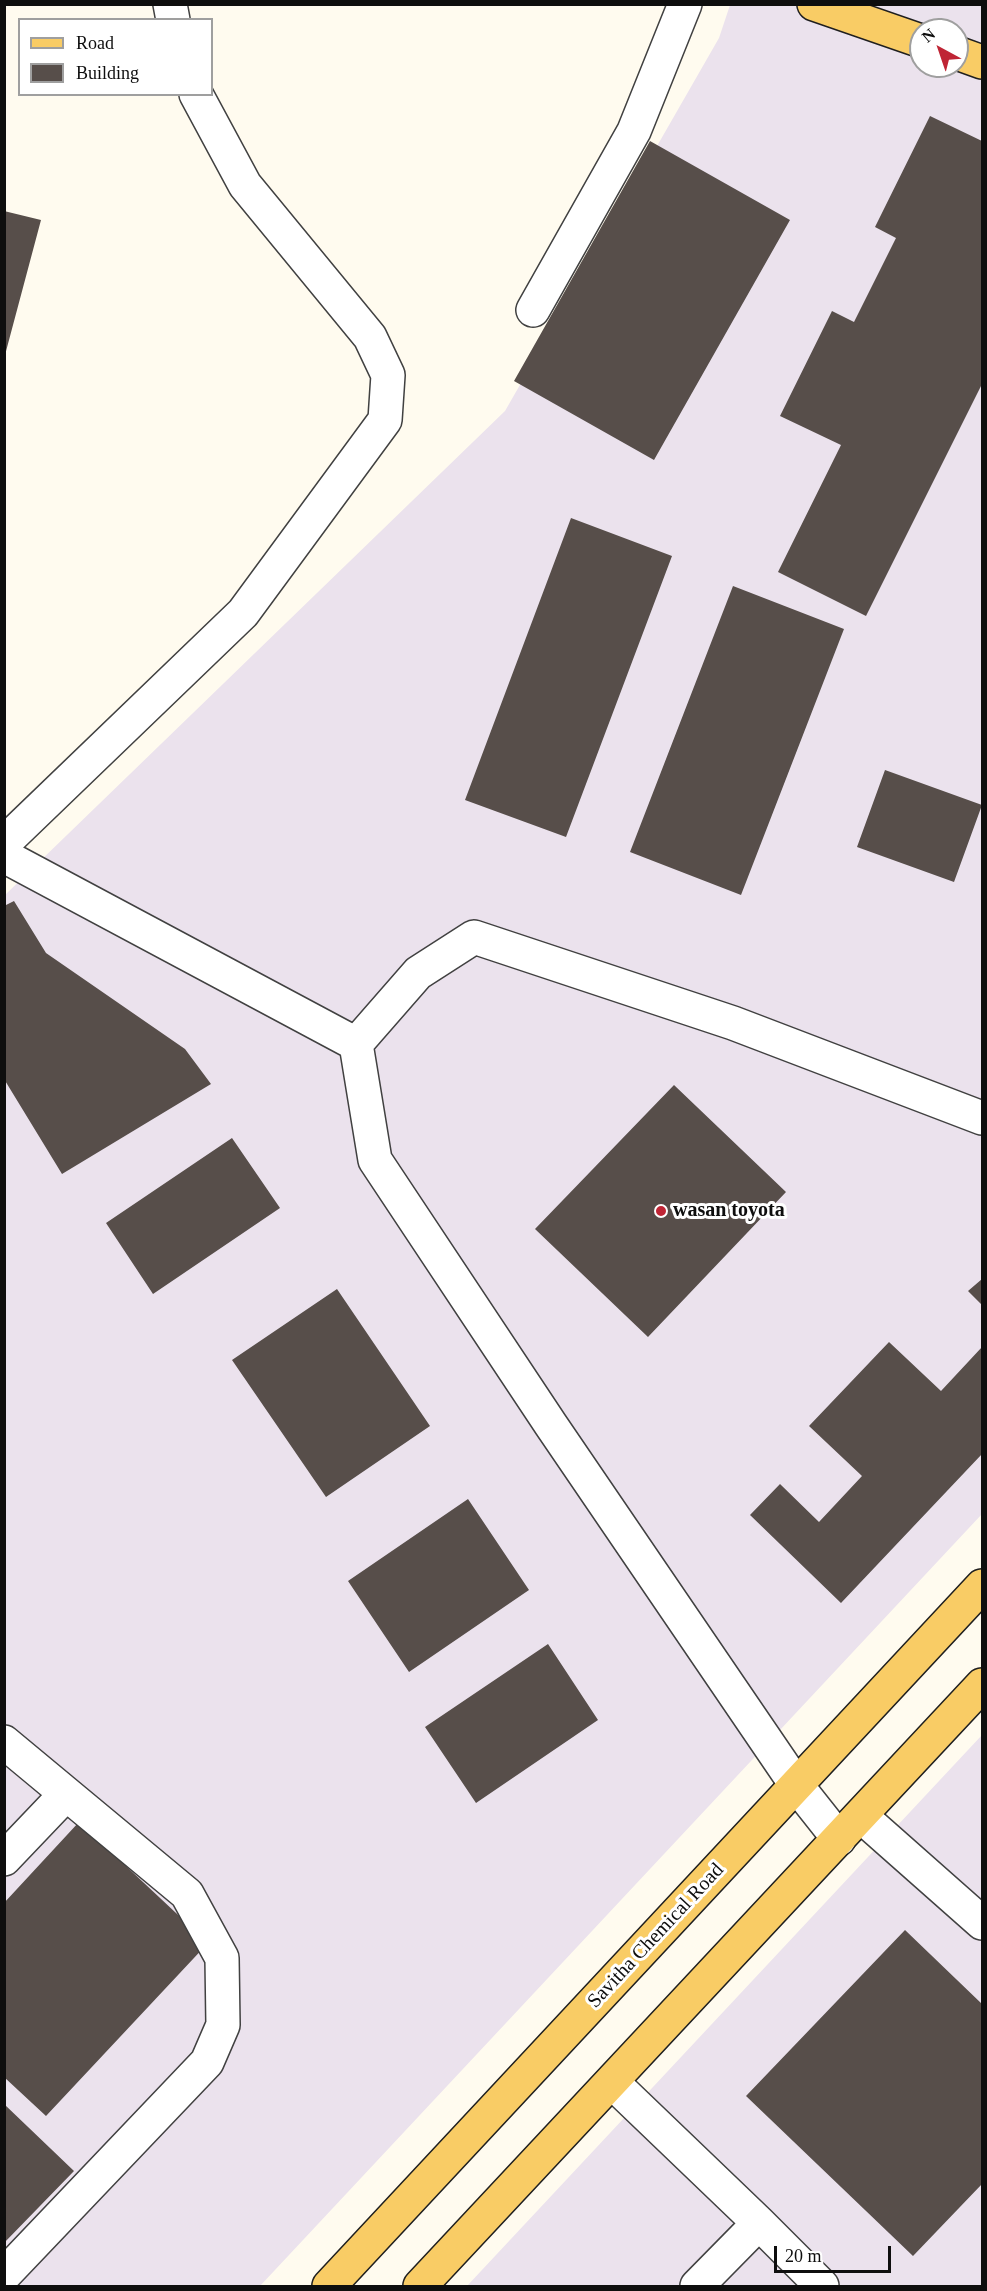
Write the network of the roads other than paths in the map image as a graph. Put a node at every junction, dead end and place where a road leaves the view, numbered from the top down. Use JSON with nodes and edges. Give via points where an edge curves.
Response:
{"nodes":[{"id":1,"x":685,"y":4,"type":"edge"},
{"id":2,"x":814,"y":4,"type":"edge"},
{"id":3,"x":909,"y":37,"type":"edge"},
{"id":4,"x":197,"y":96,"type":"edge"},
{"id":5,"x":533,"y":310,"type":"dead end"},
{"id":6,"x":4,"y":843,"type":"edge"},
{"id":7,"x":4,"y":856,"type":"edge"},
{"id":8,"x":356,"y":1044,"type":"junction"},
{"id":9,"x":982,"y":1119,"type":"edge"},
{"id":10,"x":982,"y":1586,"type":"edge"},
{"id":11,"x":982,"y":1685,"type":"edge"},
{"id":12,"x":4,"y":1742,"type":"edge"},
{"id":13,"x":797,"y":1786,"type":"junction"},
{"id":14,"x":66,"y":1794,"type":"junction"},
{"id":15,"x":861,"y":1816,"type":"junction"},
{"id":16,"x":839,"y":1839,"type":"junction"},
{"id":17,"x":4,"y":1859,"type":"edge"},
{"id":18,"x":982,"y":1923,"type":"edge"},
{"id":19,"x":612,"y":2082,"type":"junction"},
{"id":20,"x":759,"y":2223,"type":"junction"},
{"id":21,"x":4,"y":2275,"type":"edge"},
{"id":22,"x":329,"y":2286,"type":"edge"},
{"id":23,"x":420,"y":2286,"type":"edge"},
{"id":24,"x":697,"y":2286,"type":"edge"},
{"id":25,"x":822,"y":2286,"type":"edge"}],
"edges":[{"from":1,"to":5,"type":"street","via":[[634,131]]},
{"from":2,"to":3,"type":"main road"},
{"from":4,"to":6,"type":"street","via":[[245,185],[370,337],[388,375],[385,420],[243,613]]},
{"from":7,"to":8,"type":"street"},
{"from":8,"to":9,"type":"street","via":[[417,973],[474,937],[733,1023]]},
{"from":8,"to":13,"type":"street","via":[[375,1160]]},
{"from":10,"to":13,"type":"main road","name":"Savitha Chemical Road"},
{"from":11,"to":15,"type":"main road"},
{"from":12,"to":14,"type":"street"},
{"from":13,"to":16,"type":"street"},
{"from":13,"to":22,"type":"main road","name":"Savitha Chemical Road"},
{"from":14,"to":17,"type":"street"},
{"from":14,"to":21,"type":"street","via":[[187,1893],[222,1959],[222,2025],[207,2062]]},
{"from":15,"to":16,"type":"main road"},
{"from":15,"to":18,"type":"street"},
{"from":16,"to":19,"type":"main road"},
{"from":19,"to":20,"type":"street"},
{"from":19,"to":23,"type":"main road"},
{"from":20,"to":24,"type":"street"},
{"from":20,"to":25,"type":"street"}]}
